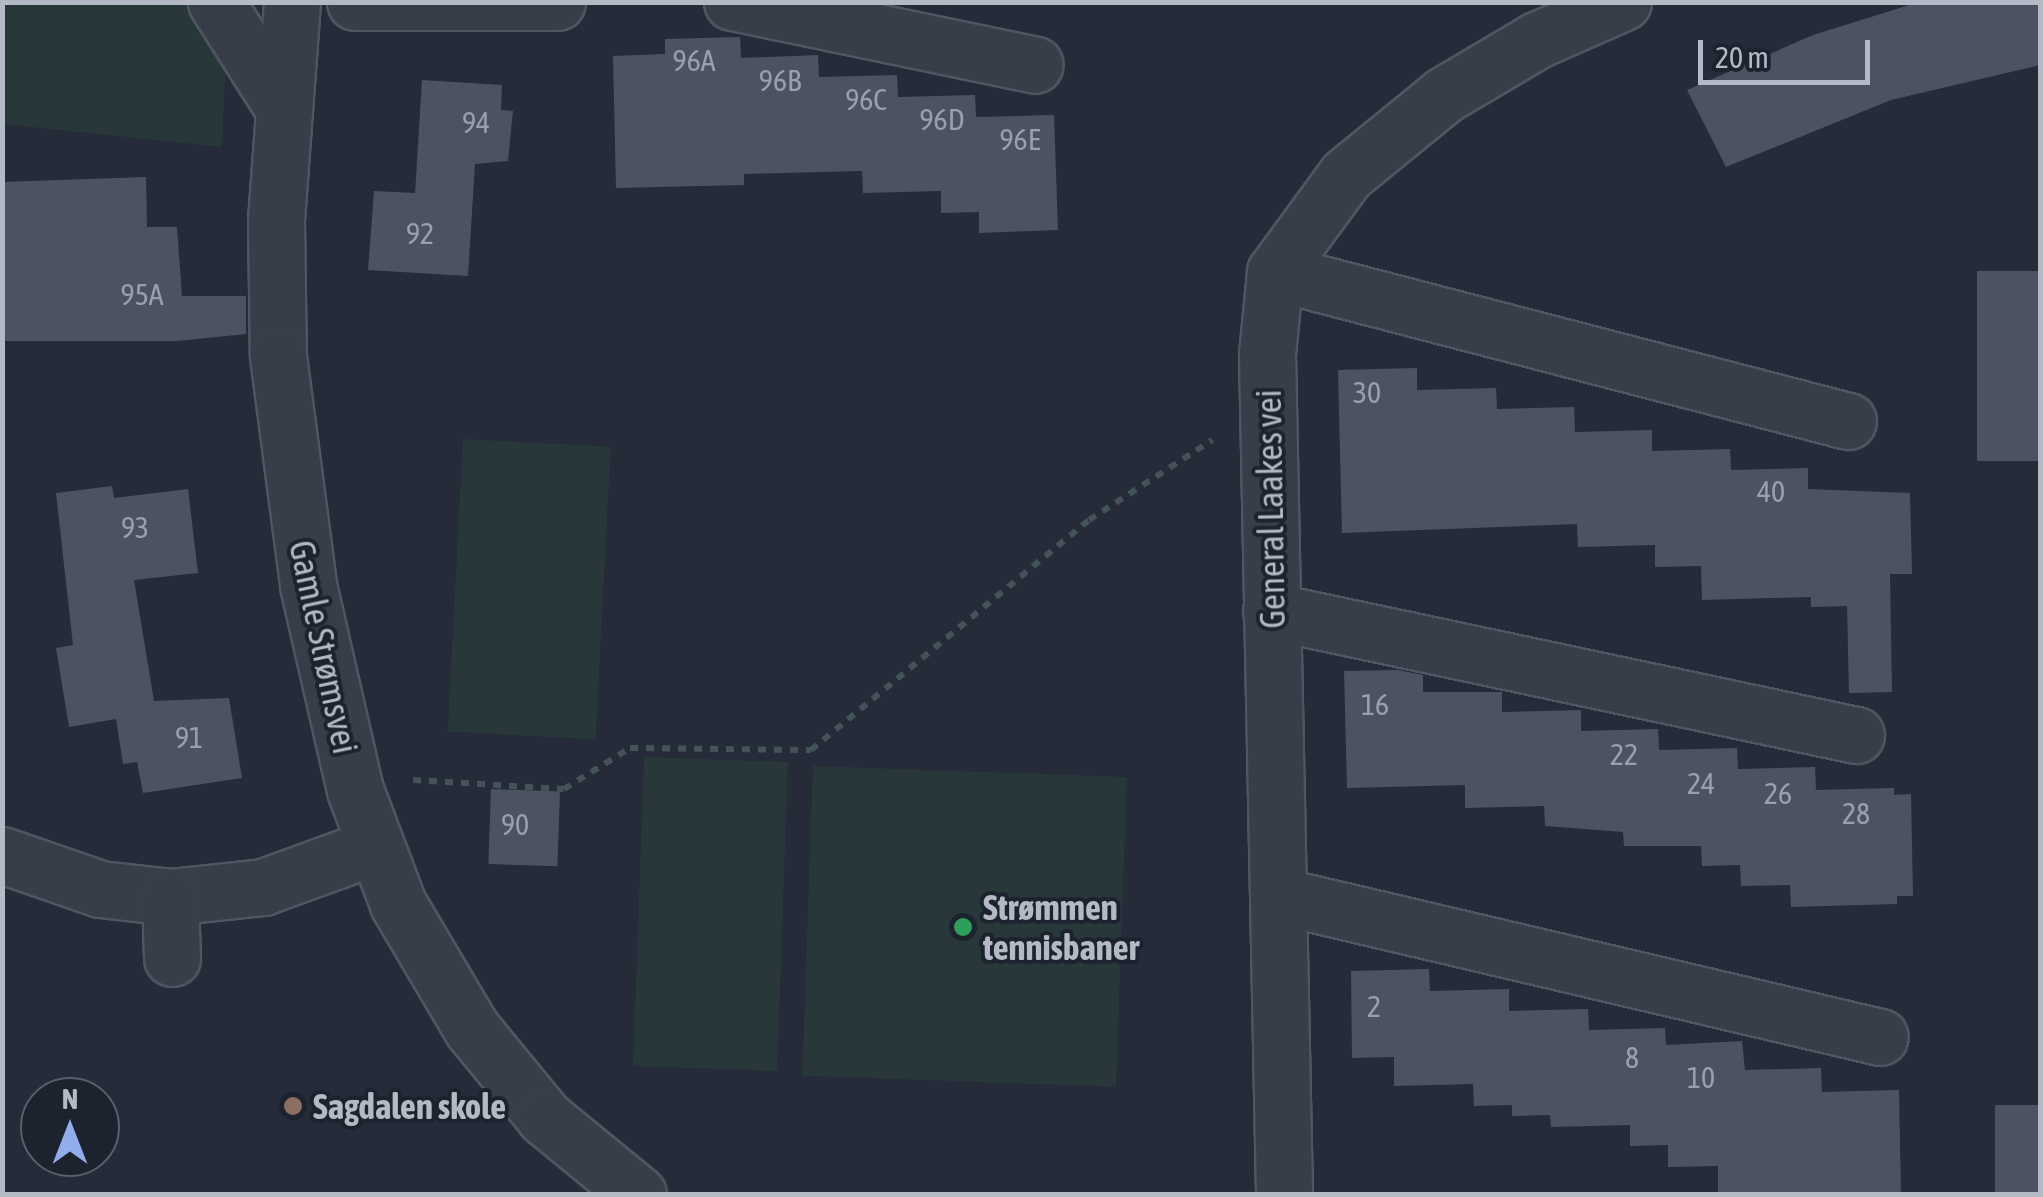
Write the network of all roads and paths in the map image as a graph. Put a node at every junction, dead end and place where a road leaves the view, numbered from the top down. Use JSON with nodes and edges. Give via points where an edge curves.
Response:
{"nodes":[{"id":1,"x":216,"y":2,"type":"edge"},
{"id":2,"x":292,"y":2,"type":"edge"},
{"id":3,"x":355,"y":2,"type":"edge"},
{"id":4,"x":557,"y":2,"type":"edge"},
{"id":5,"x":732,"y":2,"type":"edge"},
{"id":6,"x":1623,"y":2,"type":"edge"},
{"id":7,"x":1035,"y":64,"type":"dead end"},
{"id":8,"x":284,"y":109,"type":"junction"},
{"id":9,"x":1275,"y":272,"type":"junction"},
{"id":10,"x":1268,"y":404,"type":"junction"},
{"id":11,"x":1848,"y":421,"type":"dead end"},
{"id":12,"x":1271,"y":610,"type":"junction"},
{"id":13,"x":1856,"y":735,"type":"dead end"},
{"id":14,"x":355,"y":790,"type":"junction"},
{"id":15,"x":373,"y":848,"type":"junction"},
{"id":16,"x":2,"y":855,"type":"edge"},
{"id":17,"x":1280,"y":896,"type":"junction"},
{"id":18,"x":170,"y":898,"type":"junction"},
{"id":19,"x":172,"y":958,"type":"dead end"},
{"id":20,"x":1880,"y":1037,"type":"dead end"},
{"id":21,"x":638,"y":1194,"type":"edge"},
{"id":22,"x":1284,"y":1194,"type":"edge"}],
"edges":[{"from":1,"to":8,"type":"street"},
{"from":2,"to":8,"type":"street","name":"Gamle Strømsvei"},
{"from":3,"to":4,"type":"street"},
{"from":5,"to":7,"type":"street"},
{"from":6,"to":9,"type":"street","via":[[1538,40],[1444,95],[1346,175]]},
{"from":8,"to":14,"type":"street","name":"Gamle Strømsvei","via":[[276,222],[278,356],[308,584]]},
{"from":9,"to":10,"type":"street","name":"General Laakes vei"},
{"from":9,"to":11,"type":"street"},
{"from":10,"to":12,"type":"street","name":"General Laakes vei"},
{"from":10,"to":14,"type":"path","via":[[1089,520],[810,750],[630,748],[564,789],[403,780]]},
{"from":12,"to":13,"type":"street"},
{"from":12,"to":17,"type":"street","name":"General Laakes vei"},
{"from":14,"to":15,"type":"street","name":"Gamle Strømsvei"},
{"from":15,"to":18,"type":"street","via":[[263,887]]},
{"from":15,"to":21,"type":"street","name":"Gamle Strømsvei","via":[[427,961],[490,1054],[546,1118]]},
{"from":16,"to":18,"type":"street","via":[[81,884]]},
{"from":17,"to":20,"type":"street"},
{"from":17,"to":22,"type":"street","name":"General Laakes vei"},
{"from":18,"to":19,"type":"street"}]}
